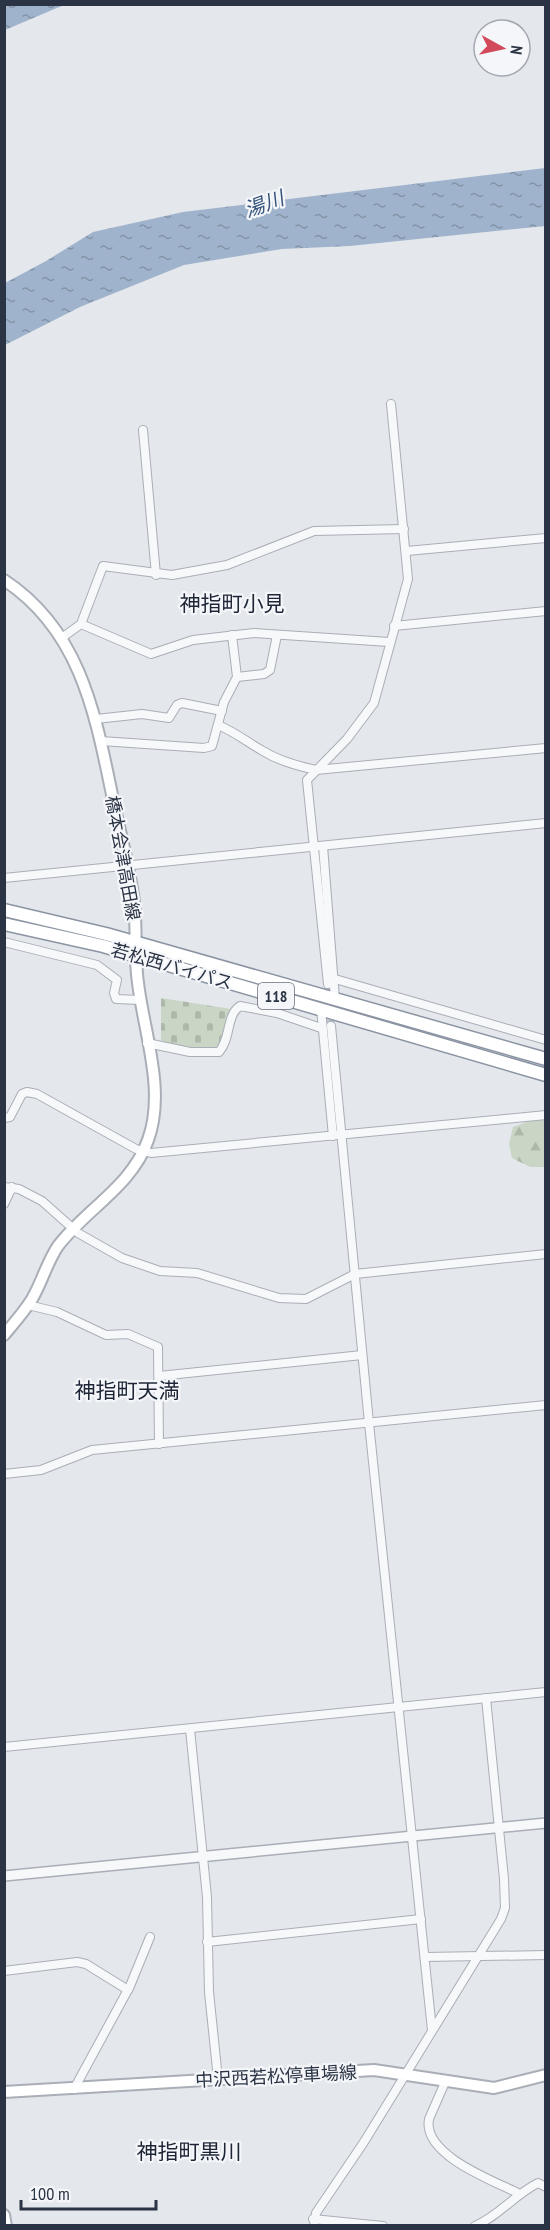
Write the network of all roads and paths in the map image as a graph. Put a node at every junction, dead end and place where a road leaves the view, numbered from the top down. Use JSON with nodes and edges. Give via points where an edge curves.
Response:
{"nodes":[{"id":1,"x":391,"y":404,"type":"dead end"},
{"id":2,"x":143,"y":430,"type":"dead end"},
{"id":3,"x":404,"y":529,"type":"junction"},
{"id":4,"x":546,"y":538,"type":"edge"},
{"id":5,"x":407,"y":551,"type":"junction"},
{"id":6,"x":156,"y":575,"type":"junction"},
{"id":7,"x":4,"y":580,"type":"edge"},
{"id":8,"x":546,"y":611,"type":"edge"},
{"id":9,"x":81,"y":624,"type":"junction"},
{"id":10,"x":394,"y":626,"type":"junction"},
{"id":11,"x":232,"y":635,"type":"junction"},
{"id":12,"x":277,"y":635,"type":"junction"},
{"id":13,"x":63,"y":637,"type":"junction"},
{"id":14,"x":389,"y":642,"type":"junction"},
{"id":15,"x":237,"y":677,"type":"junction"},
{"id":16,"x":222,"y":711,"type":"junction"},
{"id":17,"x":96,"y":719,"type":"junction"},
{"id":18,"x":218,"y":725,"type":"junction"},
{"id":19,"x":101,"y":741,"type":"junction"},
{"id":20,"x":546,"y":748,"type":"edge"},
{"id":21,"x":316,"y":770,"type":"junction"},
{"id":22,"x":546,"y":823,"type":"edge"},
{"id":23,"x":323,"y":846,"type":"junction"},
{"id":24,"x":313,"y":848,"type":"junction"},
{"id":25,"x":128,"y":867,"type":"junction"},
{"id":26,"x":4,"y":878,"type":"edge"},
{"id":27,"x":4,"y":910,"type":"edge"},
{"id":28,"x":4,"y":924,"type":"edge"},
{"id":29,"x":4,"y":942,"type":"edge"},
{"id":30,"x":136,"y":942,"type":"junction"},
{"id":31,"x":136,"y":956,"type":"junction"},
{"id":32,"x":332,"y":982,"type":"junction"},
{"id":33,"x":335,"y":999,"type":"junction"},
{"id":34,"x":140,"y":1000,"type":"junction"},
{"id":35,"x":321,"y":1009,"type":"junction"},
{"id":36,"x":332,"y":1026,"type":"tunnel mouth"},
{"id":37,"x":321,"y":1028,"type":"junction"},
{"id":38,"x":546,"y":1040,"type":"edge"},
{"id":39,"x":147,"y":1043,"type":"junction"},
{"id":40,"x":546,"y":1059,"type":"edge"},
{"id":41,"x":546,"y":1075,"type":"edge"},
{"id":42,"x":546,"y":1114,"type":"edge"},
{"id":43,"x":4,"y":1118,"type":"edge"},
{"id":44,"x":342,"y":1135,"type":"junction"},
{"id":45,"x":333,"y":1136,"type":"junction"},
{"id":46,"x":143,"y":1152,"type":"junction"},
{"id":47,"x":8,"y":1187,"type":"edge"},
{"id":48,"x":4,"y":1204,"type":"edge"},
{"id":49,"x":74,"y":1229,"type":"junction"},
{"id":50,"x":546,"y":1254,"type":"edge"},
{"id":51,"x":355,"y":1274,"type":"junction"},
{"id":52,"x":28,"y":1305,"type":"junction"},
{"id":53,"x":4,"y":1335,"type":"edge"},
{"id":54,"x":362,"y":1355,"type":"junction"},
{"id":55,"x":159,"y":1376,"type":"junction"},
{"id":56,"x":546,"y":1405,"type":"edge"},
{"id":57,"x":369,"y":1422,"type":"junction"},
{"id":58,"x":159,"y":1443,"type":"junction"},
{"id":59,"x":4,"y":1474,"type":"edge"},
{"id":60,"x":546,"y":1692,"type":"edge"},
{"id":61,"x":486,"y":1698,"type":"junction"},
{"id":62,"x":398,"y":1707,"type":"junction"},
{"id":63,"x":190,"y":1729,"type":"junction"},
{"id":64,"x":4,"y":1747,"type":"edge"},
{"id":65,"x":546,"y":1823,"type":"edge"},
{"id":66,"x":499,"y":1828,"type":"junction"},
{"id":67,"x":411,"y":1836,"type":"junction"},
{"id":68,"x":202,"y":1856,"type":"junction"},
{"id":69,"x":4,"y":1876,"type":"edge"},
{"id":70,"x":421,"y":1919,"type":"junction"},
{"id":71,"x":150,"y":1937,"type":"dead end"},
{"id":72,"x":207,"y":1942,"type":"junction"},
{"id":73,"x":546,"y":1955,"type":"edge"},
{"id":74,"x":425,"y":1957,"type":"junction"},
{"id":75,"x":480,"y":1957,"type":"junction"},
{"id":76,"x":4,"y":1971,"type":"edge"},
{"id":77,"x":128,"y":1990,"type":"junction"},
{"id":78,"x":432,"y":2030,"type":"junction"},
{"id":79,"x":404,"y":2073,"type":"junction"},
{"id":80,"x":546,"y":2075,"type":"edge"},
{"id":81,"x":218,"y":2079,"type":"junction"},
{"id":82,"x":446,"y":2080,"type":"junction"},
{"id":83,"x":74,"y":2089,"type":"junction"},
{"id":84,"x":4,"y":2092,"type":"edge"},
{"id":85,"x":546,"y":2187,"type":"edge"},
{"id":86,"x":518,"y":2193,"type":"junction"},
{"id":87,"x":4,"y":2215,"type":"edge"},
{"id":88,"x":314,"y":2222,"type":"edge"},
{"id":89,"x":6,"y":2226,"type":"edge"},
{"id":90,"x":383,"y":2226,"type":"edge"},
{"id":91,"x":475,"y":2226,"type":"edge"}],
"edges":[{"from":1,"to":3,"type":"street"},
{"from":2,"to":6,"type":"street"},
{"from":3,"to":5,"type":"street"},
{"from":3,"to":6,"type":"street","via":[[314,531],[227,565]]},
{"from":4,"to":5,"type":"street"},
{"from":5,"to":10,"type":"street","via":[[408,579]]},
{"from":6,"to":9,"type":"street","via":[[103,566]]},
{"from":7,"to":13,"type":"main road","name":"橋本会津高田線","via":[[38,606]]},
{"from":8,"to":10,"type":"street"},
{"from":9,"to":11,"type":"street","via":[[151,654],[193,640]]},
{"from":9,"to":13,"type":"street"},
{"from":10,"to":14,"type":"street"},
{"from":11,"to":12,"type":"street"},
{"from":11,"to":15,"type":"street"},
{"from":12,"to":14,"type":"street"},
{"from":12,"to":15,"type":"street","via":[[270,670]]},
{"from":13,"to":17,"type":"main road","name":"橋本会津高田線","via":[[75,658]]},
{"from":14,"to":21,"type":"street","via":[[374,703],[340,747]]},
{"from":15,"to":16,"type":"street"},
{"from":16,"to":17,"type":"street","via":[[182,703],[168,718],[142,714]]},
{"from":16,"to":18,"type":"street"},
{"from":17,"to":19,"type":"main road","name":"橋本会津高田線"},
{"from":18,"to":19,"type":"street","via":[[208,748]]},
{"from":18,"to":21,"type":"street","via":[[276,758]]},
{"from":19,"to":25,"type":"main road","name":"橋本会津高田線"},
{"from":20,"to":21,"type":"street"},
{"from":21,"to":24,"type":"street","via":[[307,780]]},
{"from":22,"to":23,"type":"street"},
{"from":23,"to":24,"type":"street"},
{"from":23,"to":32,"type":"street"},
{"from":24,"to":25,"type":"street"},
{"from":24,"to":32,"type":"street"},
{"from":25,"to":26,"type":"street"},
{"from":25,"to":30,"type":"main road","name":"橋本会津高田線"},
{"from":27,"to":30,"type":"highway","name":"若松西バイパス","number":"118"},
{"from":28,"to":31,"type":"highway","name":"若松西バイパス","number":"118"},
{"from":29,"to":34,"type":"street","via":[[97,965],[117,981],[116,999]]},
{"from":30,"to":31,"type":"main road","name":"橋本会津高田線"},
{"from":30,"to":33,"type":"highway","name":"若松西バイパス","number":"118"},
{"from":31,"to":34,"type":"main road","name":"橋本会津高田線"},
{"from":31,"to":35,"type":"highway","name":"若松西バイパス","number":"118"},
{"from":32,"to":33,"type":"street"},
{"from":32,"to":38,"type":"street"},
{"from":33,"to":40,"type":"highway","name":"若松西バイパス","number":"118"},
{"from":34,"to":39,"type":"main road","name":"橋本会津高田線"},
{"from":35,"to":37,"type":"street"},
{"from":35,"to":41,"type":"highway","name":"若松西バイパス","number":"118"},
{"from":36,"to":44,"type":"street"},
{"from":37,"to":39,"type":"street","via":[[240,1006],[219,1052],[190,1053]]},
{"from":37,"to":45,"type":"street"},
{"from":39,"to":46,"type":"main road","name":"橋本会津高田線","via":[[154,1104]]},
{"from":42,"to":44,"type":"street"},
{"from":43,"to":46,"type":"street","via":[[10,1117],[22,1094],[37,1094]]},
{"from":44,"to":45,"type":"street"},
{"from":44,"to":51,"type":"street"},
{"from":45,"to":46,"type":"street"},
{"from":46,"to":49,"type":"main road","name":"橋本会津高田線","via":[[117,1188]]},
{"from":47,"to":48,"type":"street"},
{"from":47,"to":49,"type":"street","via":[[42,1202]]},
{"from":49,"to":51,"type":"street","via":[[149,1269],[197,1273],[279,1298],[306,1299]]},
{"from":49,"to":52,"type":"main road","name":"橋本会津高田線","via":[[52,1256]]},
{"from":50,"to":51,"type":"street"},
{"from":51,"to":54,"type":"street"},
{"from":52,"to":53,"type":"main road","name":"橋本会津高田線"},
{"from":52,"to":55,"type":"street","via":[[57,1312],[106,1335],[128,1334],[154,1343],[158,1347]]},
{"from":54,"to":55,"type":"street"},
{"from":54,"to":57,"type":"street"},
{"from":55,"to":58,"type":"street"},
{"from":56,"to":57,"type":"street"},
{"from":57,"to":58,"type":"street"},
{"from":57,"to":62,"type":"street"},
{"from":58,"to":59,"type":"street","via":[[92,1450],[41,1470]]},
{"from":60,"to":61,"type":"street"},
{"from":61,"to":62,"type":"street"},
{"from":61,"to":66,"type":"street"},
{"from":62,"to":63,"type":"street"},
{"from":62,"to":67,"type":"street"},
{"from":63,"to":64,"type":"street"},
{"from":63,"to":68,"type":"street"},
{"from":65,"to":66,"type":"street"},
{"from":66,"to":67,"type":"street"},
{"from":66,"to":75,"type":"street","via":[[505,1908]]},
{"from":67,"to":68,"type":"street"},
{"from":67,"to":70,"type":"street"},
{"from":68,"to":69,"type":"street"},
{"from":68,"to":72,"type":"street"},
{"from":70,"to":72,"type":"street"},
{"from":70,"to":74,"type":"street"},
{"from":71,"to":77,"type":"street"},
{"from":72,"to":81,"type":"street"},
{"from":73,"to":75,"type":"street"},
{"from":74,"to":75,"type":"street"},
{"from":74,"to":78,"type":"street"},
{"from":75,"to":78,"type":"street"},
{"from":76,"to":77,"type":"street","via":[[77,1962]]},
{"from":77,"to":83,"type":"street"},
{"from":78,"to":79,"type":"street"},
{"from":79,"to":81,"type":"main road","name":"中沢西若松停車場線","via":[[374,2070]]},
{"from":79,"to":82,"type":"main road","name":"中沢西若松停車場線"},
{"from":79,"to":88,"type":"street"},
{"from":80,"to":82,"type":"main road","name":"中沢西若松停車場線","via":[[494,2088]]},
{"from":81,"to":83,"type":"main road","name":"中沢西若松停車場線"},
{"from":82,"to":86,"type":"street","via":[[429,2119],[434,2138],[459,2165]]},
{"from":83,"to":84,"type":"main road","name":"中沢西若松停車場線"},
{"from":85,"to":86,"type":"street","via":[[538,2183]]},
{"from":86,"to":91,"type":"street","via":[[497,2214]]},
{"from":87,"to":89,"type":"main road"},
{"from":88,"to":90,"type":"street"}]}
